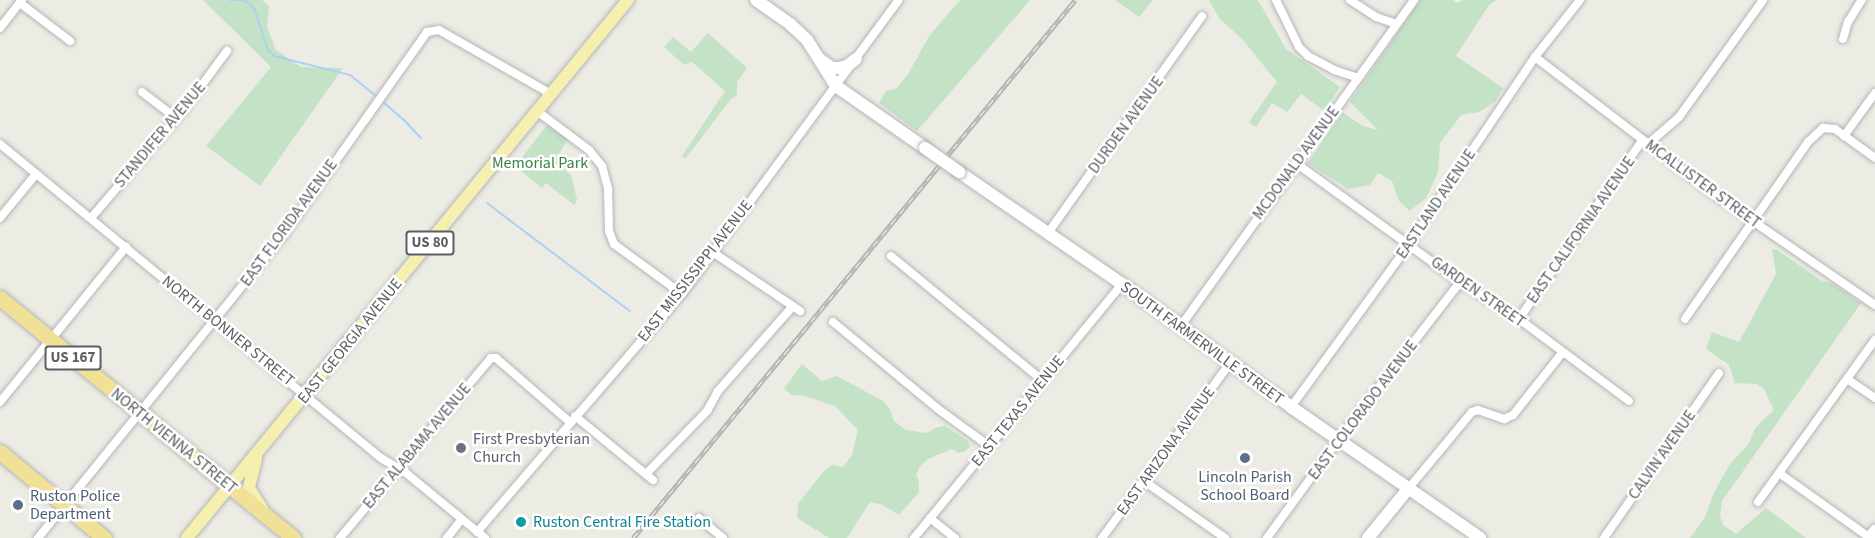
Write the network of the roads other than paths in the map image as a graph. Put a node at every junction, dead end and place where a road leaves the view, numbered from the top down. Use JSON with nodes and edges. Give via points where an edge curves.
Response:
{"nodes":[{"id":1,"x":628,"y":0,"type":"edge"},
{"id":2,"x":756,"y":0,"type":"edge"},
{"id":3,"x":899,"y":0,"type":"edge"},
{"id":4,"x":1276,"y":0,"type":"edge"},
{"id":5,"x":1350,"y":0,"type":"edge"},
{"id":6,"x":1414,"y":0,"type":"edge"},
{"id":7,"x":1580,"y":0,"type":"edge"},
{"id":8,"x":1763,"y":0,"type":"edge"},
{"id":9,"x":1863,"y":0,"type":"edge"},
{"id":10,"x":21,"y":2,"type":"edge"},
{"id":11,"x":1202,"y":16,"type":"dead end"},
{"id":12,"x":1396,"y":24,"type":"junction"},
{"id":13,"x":0,"y":28,"type":"edge"},
{"id":14,"x":1843,"y":39,"type":"dead end"},
{"id":15,"x":70,"y":41,"type":"dead end"},
{"id":16,"x":227,"y":51,"type":"dead end"},
{"id":17,"x":1535,"y":57,"type":"junction"},
{"id":18,"x":819,"y":58,"type":"junction"},
{"id":19,"x":856,"y":59,"type":"junction"},
{"id":20,"x":1358,"y":78,"type":"junction"},
{"id":21,"x":836,"y":86,"type":"junction"},
{"id":22,"x":142,"y":92,"type":"dead end"},
{"id":23,"x":1875,"y":93,"type":"edge"},
{"id":24,"x":551,"y":94,"type":"junction"},
{"id":25,"x":537,"y":111,"type":"junction"},
{"id":26,"x":176,"y":118,"type":"junction"},
{"id":27,"x":1844,"y":136,"type":"junction"},
{"id":28,"x":1645,"y":143,"type":"junction"},
{"id":29,"x":0,"y":144,"type":"edge"},
{"id":30,"x":1875,"y":158,"type":"edge"},
{"id":31,"x":1296,"y":163,"type":"junction"},
{"id":32,"x":36,"y":174,"type":"junction"},
{"id":33,"x":0,"y":218,"type":"edge"},
{"id":34,"x":91,"y":218,"type":"junction"},
{"id":35,"x":1754,"y":222,"type":"junction"},
{"id":36,"x":1048,"y":233,"type":"junction"},
{"id":37,"x":1410,"y":243,"type":"junction"},
{"id":38,"x":126,"y":248,"type":"junction"},
{"id":39,"x":714,"y":253,"type":"junction"},
{"id":40,"x":891,"y":256,"type":"dead end"},
{"id":41,"x":1460,"y":282,"type":"junction"},
{"id":42,"x":1122,"y":284,"type":"junction"},
{"id":43,"x":682,"y":294,"type":"junction"},
{"id":44,"x":0,"y":298,"type":"edge"},
{"id":45,"x":1875,"y":305,"type":"edge"},
{"id":46,"x":1685,"y":319,"type":"dead end"},
{"id":47,"x":1519,"y":320,"type":"junction"},
{"id":48,"x":215,"y":321,"type":"junction"},
{"id":49,"x":833,"y":322,"type":"dead end"},
{"id":50,"x":1179,"y":327,"type":"junction"},
{"id":51,"x":51,"y":340,"type":"junction"},
{"id":52,"x":1875,"y":340,"type":"edge"},
{"id":53,"x":1563,"y":352,"type":"junction"},
{"id":54,"x":1230,"y":363,"type":"junction"},
{"id":55,"x":1719,"y":373,"type":"dead end"},
{"id":56,"x":1847,"y":379,"type":"junction"},
{"id":57,"x":1042,"y":380,"type":"junction"},
{"id":58,"x":305,"y":395,"type":"junction"},
{"id":59,"x":1875,"y":399,"type":"edge"},
{"id":60,"x":1629,"y":401,"type":"dead end"},
{"id":61,"x":0,"y":402,"type":"edge"},
{"id":62,"x":1291,"y":407,"type":"junction"},
{"id":63,"x":141,"y":413,"type":"junction"},
{"id":64,"x":573,"y":419,"type":"junction"},
{"id":65,"x":1338,"y":441,"type":"junction"},
{"id":66,"x":989,"y":446,"type":"junction"},
{"id":67,"x":0,"y":452,"type":"edge"},
{"id":68,"x":260,"y":452,"type":"junction"},
{"id":69,"x":399,"y":468,"type":"junction"},
{"id":70,"x":1779,"y":473,"type":"junction"},
{"id":71,"x":1144,"y":481,"type":"junction"},
{"id":72,"x":230,"y":486,"type":"junction"},
{"id":73,"x":1408,"y":489,"type":"junction"},
{"id":74,"x":1758,"y":502,"type":"dead end"},
{"id":75,"x":65,"y":505,"type":"junction"},
{"id":76,"x":699,"y":518,"type":"dead end"},
{"id":77,"x":930,"y":518,"type":"junction"},
{"id":78,"x":462,"y":519,"type":"junction"},
{"id":79,"x":278,"y":525,"type":"junction"},
{"id":80,"x":1875,"y":531,"type":"edge"},
{"id":81,"x":477,"y":532,"type":"junction"},
{"id":82,"x":38,"y":538,"type":"edge"},
{"id":83,"x":104,"y":538,"type":"edge"},
{"id":84,"x":187,"y":538,"type":"edge"},
{"id":85,"x":293,"y":538,"type":"edge"},
{"id":86,"x":339,"y":538,"type":"edge"},
{"id":87,"x":447,"y":538,"type":"edge"},
{"id":88,"x":485,"y":538,"type":"edge"},
{"id":89,"x":723,"y":538,"type":"edge"},
{"id":90,"x":914,"y":538,"type":"edge"},
{"id":91,"x":956,"y":538,"type":"edge"},
{"id":92,"x":1102,"y":538,"type":"edge"},
{"id":93,"x":1225,"y":538,"type":"edge"},
{"id":94,"x":1267,"y":538,"type":"edge"},
{"id":95,"x":1368,"y":538,"type":"edge"},
{"id":96,"x":1480,"y":538,"type":"edge"},
{"id":97,"x":1604,"y":538,"type":"edge"},
{"id":98,"x":1870,"y":538,"type":"edge"}],
"edges":[{"from":1,"to":24,"type":"main road","name":"EAST GEORGIA AVENUE","number":"US 80"},
{"from":2,"to":18,"type":"street","via":[[799,32]]},
{"from":3,"to":19,"type":"street","name":"EAST MISSISSIPPI AVENUE"},
{"from":4,"to":20,"type":"street","via":[[1308,56]]},
{"from":5,"to":12,"type":"street","via":[[1376,17]]},
{"from":6,"to":12,"type":"street","name":"MCDONALD AVENUE"},
{"from":7,"to":17,"type":"street","name":"EASTLAND AVENUE"},
{"from":8,"to":28,"type":"street","name":"EAST CALIFORNIA AVENUE","via":[[1679,117]]},
{"from":9,"to":14,"type":"street","via":[[1848,22]]},
{"from":10,"to":13,"type":"street"},
{"from":10,"to":15,"type":"street"},
{"from":11,"to":36,"type":"street","name":"DURDEN AVENUE"},
{"from":12,"to":20,"type":"street","name":"MCDONALD AVENUE"},
{"from":16,"to":26,"type":"street","name":"STANDIFER AVENUE"},
{"from":17,"to":28,"type":"street","name":"MCALLISTER STREET"},
{"from":17,"to":37,"type":"street","name":"EASTLAND AVENUE"},
{"from":18,"to":19,"type":"street","via":[[832,68],[847,66]]},
{"from":18,"to":21,"type":"street"},
{"from":19,"to":21,"type":"street","name":"EAST MISSISSIPPI AVENUE"},
{"from":20,"to":31,"type":"street","name":"MCDONALD AVENUE"},
{"from":21,"to":36,"type":"street","name":"SOUTH FARMERVILLE STREET","bridge":true},
{"from":21,"to":39,"type":"street","name":"EAST MISSISSIPPI AVENUE"},
{"from":22,"to":26,"type":"street"},
{"from":23,"to":27,"type":"street"},
{"from":24,"to":25,"type":"main road","name":"EAST GEORGIA AVENUE","number":"US 80"},
{"from":24,"to":48,"type":"street","name":"EAST FLORIDA AVENUE","via":[[432,29],[282,237]]},
{"from":25,"to":43,"type":"street","via":[[589,150],[602,166],[614,244]]},
{"from":25,"to":58,"type":"main road","name":"EAST GEORGIA AVENUE","number":"US 80"},
{"from":26,"to":34,"type":"street","name":"STANDIFER AVENUE"},
{"from":27,"to":30,"type":"street"},
{"from":27,"to":35,"type":"street","via":[[1835,129],[1823,128],[1808,142]]},
{"from":28,"to":35,"type":"street","name":"MCALLISTER STREET"},
{"from":28,"to":47,"type":"street","name":"EAST CALIFORNIA AVENUE"},
{"from":29,"to":32,"type":"street","name":"NORTH BONNER STREET"},
{"from":31,"to":37,"type":"street","name":"GARDEN STREET"},
{"from":31,"to":50,"type":"street","name":"MCDONALD AVENUE"},
{"from":32,"to":33,"type":"street"},
{"from":32,"to":34,"type":"street","name":"NORTH BONNER STREET"},
{"from":34,"to":38,"type":"street","name":"NORTH BONNER STREET"},
{"from":35,"to":45,"type":"street","name":"MCALLISTER STREET"},
{"from":35,"to":46,"type":"street"},
{"from":36,"to":42,"type":"street","name":"SOUTH FARMERVILLE STREET"},
{"from":37,"to":41,"type":"street","name":"GARDEN STREET"},
{"from":37,"to":62,"type":"street","name":"EASTLAND AVENUE"},
{"from":38,"to":48,"type":"street","name":"NORTH BONNER STREET"},
{"from":38,"to":51,"type":"street"},
{"from":39,"to":43,"type":"street","name":"EAST MISSISSIPPI AVENUE"},
{"from":39,"to":64,"type":"street","via":[[796,308],[718,391],[707,411],[650,477]]},
{"from":40,"to":57,"type":"street"},
{"from":41,"to":47,"type":"street","name":"GARDEN STREET"},
{"from":41,"to":65,"type":"street","name":"EAST COLORADO AVENUE"},
{"from":42,"to":50,"type":"street","name":"SOUTH FARMERVILLE STREET"},
{"from":42,"to":57,"type":"street","name":"EAST TEXAS AVENUE"},
{"from":43,"to":64,"type":"street","name":"EAST MISSISSIPPI AVENUE"},
{"from":44,"to":51,"type":"highway","name":"NORTH VIENNA STREET","number":"US 167"},
{"from":47,"to":53,"type":"street","name":"GARDEN STREET"},
{"from":48,"to":58,"type":"street","name":"NORTH BONNER STREET"},
{"from":48,"to":63,"type":"street","name":"EAST FLORIDA AVENUE"},
{"from":49,"to":66,"type":"street"},
{"from":50,"to":54,"type":"street","name":"SOUTH FARMERVILLE STREET"},
{"from":51,"to":61,"type":"street"},
{"from":51,"to":63,"type":"highway","name":"NORTH VIENNA STREET","number":"US 167"},
{"from":52,"to":56,"type":"street"},
{"from":53,"to":60,"type":"street","name":"GARDEN STREET"},
{"from":53,"to":73,"type":"street","via":[[1513,415],[1504,419],[1478,410],[1472,412]]},
{"from":54,"to":62,"type":"street","name":"SOUTH FARMERVILLE STREET"},
{"from":54,"to":71,"type":"street","name":"EAST ARIZONA AVENUE"},
{"from":55,"to":97,"type":"street","name":"CALVIN AVENUE"},
{"from":56,"to":59,"type":"street"},
{"from":56,"to":70,"type":"street"},
{"from":57,"to":66,"type":"street","name":"EAST TEXAS AVENUE"},
{"from":58,"to":68,"type":"main road","name":"EAST GEORGIA AVENUE","number":"US 80"},
{"from":58,"to":69,"type":"street","name":"NORTH BONNER STREET","via":[[387,463]]},
{"from":62,"to":65,"type":"street","name":"SOUTH FARMERVILLE STREET"},
{"from":63,"to":72,"type":"highway","name":"NORTH VIENNA STREET","number":"US 167"},
{"from":63,"to":75,"type":"street","name":"EAST FLORIDA AVENUE"},
{"from":64,"to":69,"type":"street","name":"EAST ALABAMA AVENUE","via":[[496,358],[489,359]]},
{"from":64,"to":81,"type":"street","name":"EAST MISSISSIPPI AVENUE"},
{"from":65,"to":73,"type":"street","name":"SOUTH FARMERVILLE STREET"},
{"from":65,"to":94,"type":"street","name":"EAST COLORADO AVENUE"},
{"from":66,"to":77,"type":"street","name":"EAST TEXAS AVENUE"},
{"from":67,"to":75,"type":"highway"},
{"from":68,"to":72,"type":"main road","name":"EAST GEORGIA AVENUE","number":"US 80"},
{"from":68,"to":79,"type":"main road","via":[[249,488],[260,507]]},
{"from":69,"to":78,"type":"street","name":"NORTH BONNER STREET"},
{"from":69,"to":86,"type":"street","name":"EAST ALABAMA AVENUE"},
{"from":70,"to":74,"type":"street"},
{"from":70,"to":98,"type":"street"},
{"from":71,"to":92,"type":"street","name":"EAST ARIZONA AVENUE"},
{"from":71,"to":93,"type":"street"},
{"from":72,"to":79,"type":"highway","name":"NORTH VIENNA STREET"},
{"from":72,"to":84,"type":"main road","number":"US 80"},
{"from":73,"to":95,"type":"street"},
{"from":73,"to":96,"type":"street","name":"SOUTH FARMERVILLE STREET"},
{"from":75,"to":82,"type":"street","name":"EAST FLORIDA AVENUE"},
{"from":75,"to":83,"type":"highway"},
{"from":76,"to":89,"type":"street"},
{"from":77,"to":90,"type":"street","name":"EAST TEXAS AVENUE"},
{"from":77,"to":91,"type":"street"},
{"from":78,"to":81,"type":"street","name":"NORTH BONNER STREET"},
{"from":78,"to":87,"type":"street"},
{"from":79,"to":85,"type":"highway","name":"NORTH VIENNA STREET"},
{"from":80,"to":98,"type":"street"},
{"from":81,"to":88,"type":"street","name":"NORTH BONNER STREET"}]}
